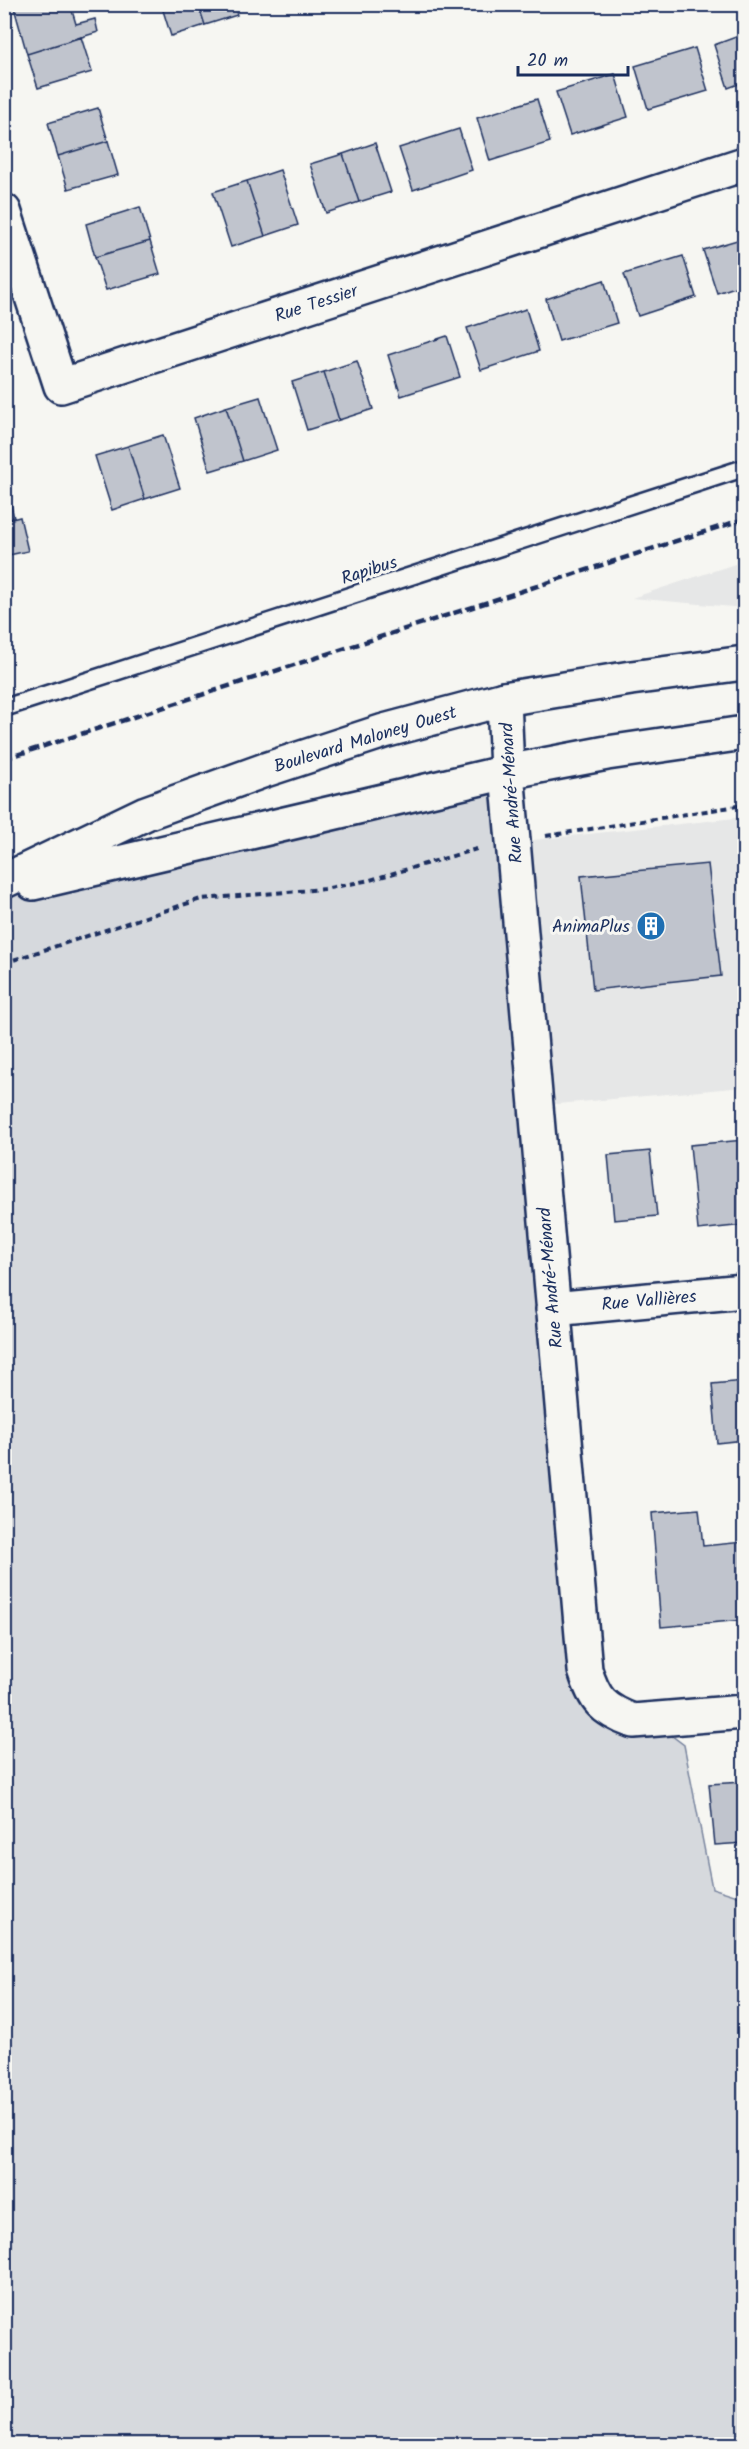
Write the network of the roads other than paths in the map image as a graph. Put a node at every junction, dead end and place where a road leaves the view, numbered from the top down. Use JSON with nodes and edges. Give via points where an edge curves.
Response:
{"nodes":[{"id":1,"x":744,"y":164,"type":"edge"},
{"id":2,"x":4,"y":212,"type":"edge"},
{"id":3,"x":744,"y":468,"type":"edge"},
{"id":4,"x":744,"y":663,"type":"edge"},
{"id":5,"x":504,"y":699,"type":"junction"},
{"id":6,"x":4,"y":708,"type":"edge"},
{"id":7,"x":744,"y":733,"type":"edge"},
{"id":8,"x":507,"y":772,"type":"junction"},
{"id":9,"x":4,"y":881,"type":"edge"},
{"id":10,"x":4,"y":889,"type":"edge"},
{"id":11,"x":744,"y":1291,"type":"edge"},
{"id":12,"x":552,"y":1309,"type":"junction"},
{"id":13,"x":744,"y":1712,"type":"edge"}],
"edges":[{"from":1,"to":2,"type":"street","name":"Rue Tessier","via":[[61,386]]},
{"from":3,"to":6,"type":"lane","name":"Rapibus"},
{"from":4,"to":5,"type":"street","name":"Boulevard Maloney Ouest"},
{"from":5,"to":8,"type":"street","name":"Rue André-Ménard"},
{"from":5,"to":9,"type":"street","name":"Boulevard Maloney Ouest","via":[[384,731],[255,773],[146,813]]},
{"from":7,"to":8,"type":"street"},
{"from":8,"to":10,"type":"street"},
{"from":8,"to":12,"type":"street","name":"Rue André-Ménard"},
{"from":11,"to":12,"type":"street","name":"Rue Vallières"},
{"from":12,"to":13,"type":"street","name":"Rue André-Ménard","via":[[585,1670],[591,1691],[601,1704],[633,1721]]}]}
